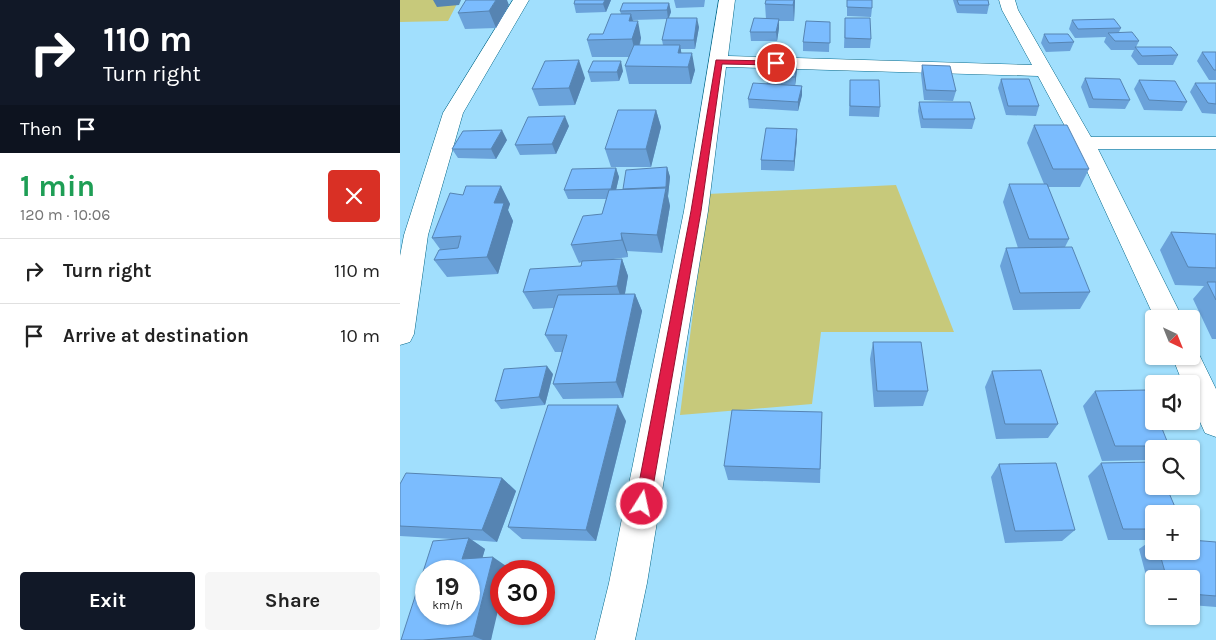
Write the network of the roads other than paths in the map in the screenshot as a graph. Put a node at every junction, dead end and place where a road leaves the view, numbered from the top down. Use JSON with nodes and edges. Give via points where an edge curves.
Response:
{"nodes":[{"id":1,"x":521,"y":0,"type":"edge"},
{"id":2,"x":727,"y":0,"type":"edge"},
{"id":3,"x":1007,"y":0,"type":"edge"},
{"id":4,"x":718,"y":61,"type":"junction"},
{"id":5,"x":1044,"y":71,"type":"junction"},
{"id":6,"x":1084,"y":143,"type":"junction"},
{"id":7,"x":1216,"y":143,"type":"edge"},
{"id":8,"x":1165,"y":310,"type":"edge"},
{"id":9,"x":400,"y":334,"type":"edge"},
{"id":10,"x":1190,"y":365,"type":"edge"},
{"id":11,"x":1216,"y":423,"type":"edge"},
{"id":12,"x":615,"y":640,"type":"edge"}],
"edges":[{"from":1,"to":9,"type":"street","via":[[453,112],[416,235]]},
{"from":2,"to":4,"type":"street"},
{"from":3,"to":5,"type":"street"},
{"from":4,"to":5,"type":"street"},
{"from":4,"to":12,"type":"street","via":[[696,211]]},
{"from":5,"to":6,"type":"street"},
{"from":6,"to":7,"type":"street"},
{"from":6,"to":8,"type":"street"},
{"from":10,"to":11,"type":"street"}]}
